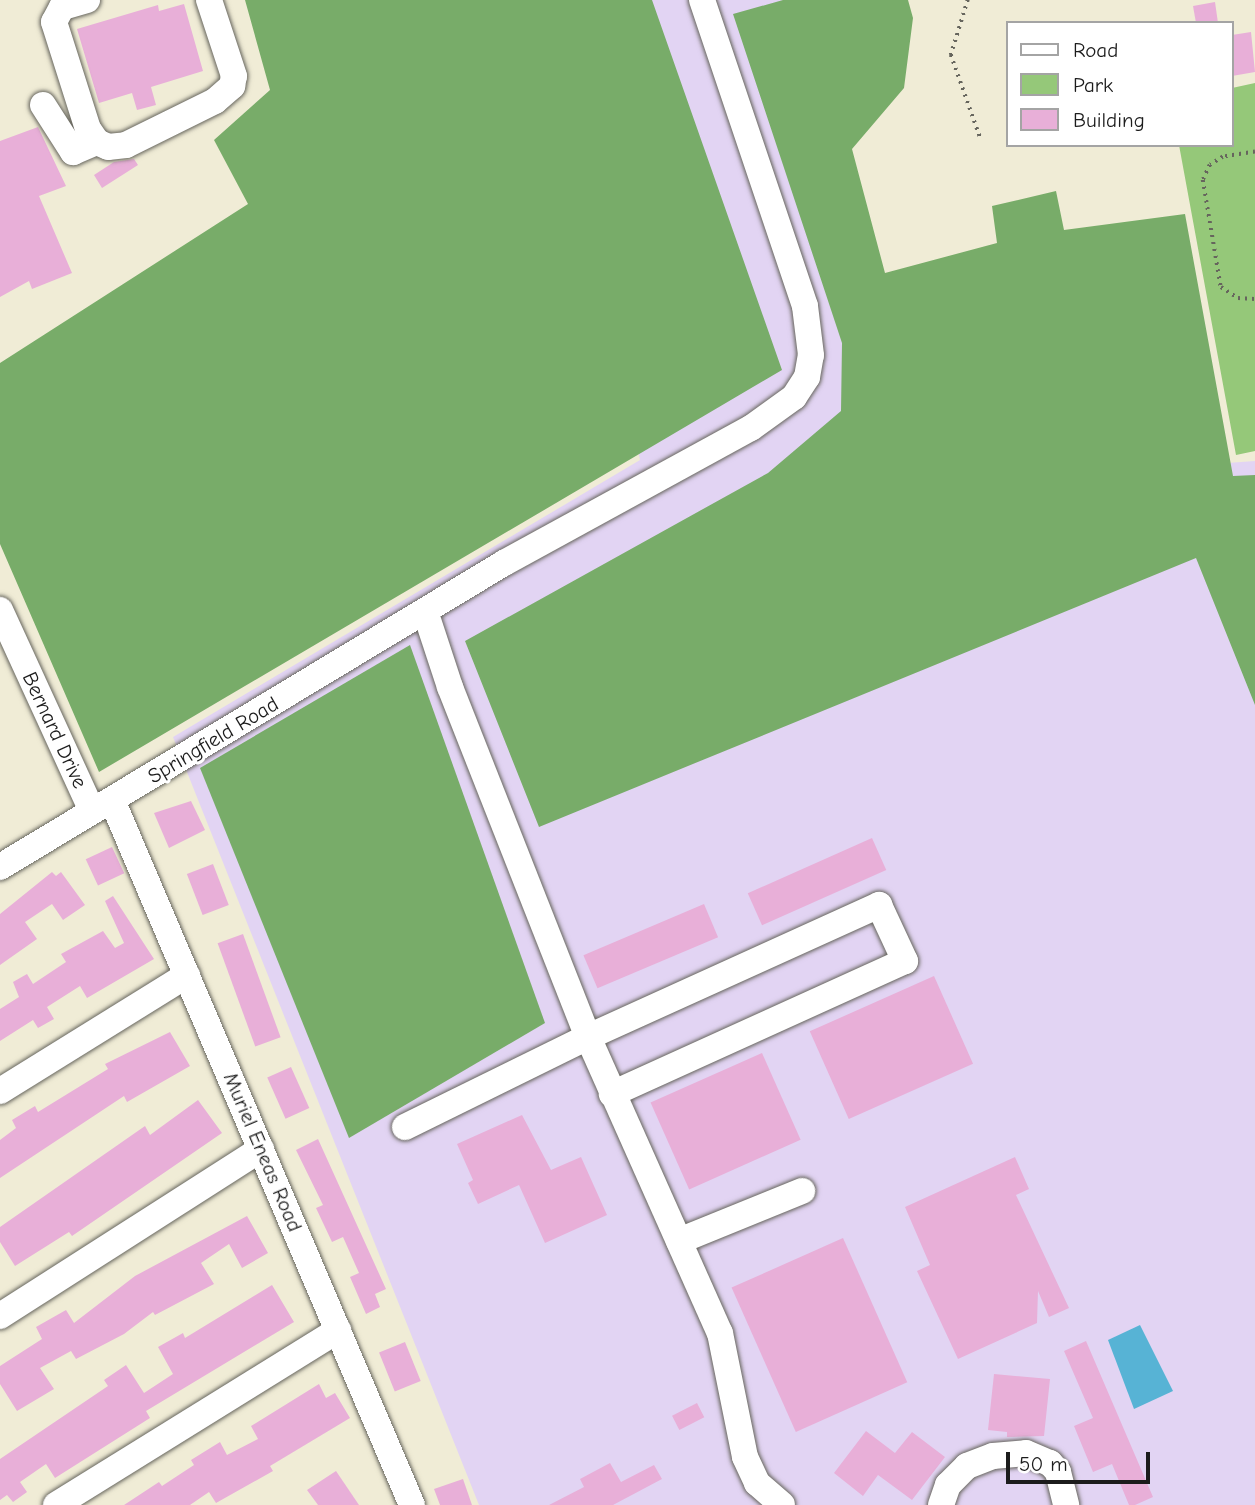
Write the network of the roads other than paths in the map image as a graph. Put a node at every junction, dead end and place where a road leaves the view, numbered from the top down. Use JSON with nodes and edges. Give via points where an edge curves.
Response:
{"nodes":[{"id":1,"x":88,"y":0,"type":"edge"},
{"id":2,"x":209,"y":0,"type":"edge"},
{"id":3,"x":702,"y":0,"type":"edge"},
{"id":4,"x":43,"y":105,"type":"dead end"},
{"id":5,"x":97,"y":142,"type":"junction"},
{"id":6,"x":0,"y":610,"type":"edge"},
{"id":7,"x":426,"y":614,"type":"junction"},
{"id":8,"x":102,"y":806,"type":"junction"},
{"id":9,"x":0,"y":867,"type":"edge"},
{"id":10,"x":187,"y":975,"type":"junction"},
{"id":11,"x":588,"y":1037,"type":"junction"},
{"id":12,"x":0,"y":1091,"type":"edge"},
{"id":13,"x":612,"y":1094,"type":"junction"},
{"id":14,"x":405,"y":1127,"type":"dead end"},
{"id":15,"x":261,"y":1149,"type":"junction"},
{"id":16,"x":802,"y":1191,"type":"dead end"},
{"id":17,"x":679,"y":1241,"type":"junction"},
{"id":18,"x":0,"y":1316,"type":"edge"},
{"id":19,"x":338,"y":1330,"type":"junction"},
{"id":20,"x":411,"y":1504,"type":"edge"},
{"id":21,"x":56,"y":1505,"type":"edge"},
{"id":22,"x":782,"y":1505,"type":"edge"},
{"id":23,"x":941,"y":1505,"type":"edge"},
{"id":24,"x":1066,"y":1505,"type":"edge"}],
"edges":[{"from":1,"to":5,"type":"street","via":[[62,7],[54,22],[88,129]]},
{"from":2,"to":5,"type":"street","via":[[234,76],[232,86],[215,101],[126,145],[108,147]]},
{"from":3,"to":7,"type":"street","name":"Springfield Road","via":[[805,306],[811,355],[807,377],[794,397],[751,428],[504,563]]},
{"from":4,"to":5,"type":"street","via":[[73,152]]},
{"from":6,"to":8,"type":"street","name":"Bernard Drive"},
{"from":7,"to":8,"type":"street","name":"Springfield Road"},
{"from":7,"to":11,"type":"street","via":[[450,687]]},
{"from":8,"to":9,"type":"street","name":"Springfield Road"},
{"from":8,"to":10,"type":"street","name":"Muriel Eneas Road"},
{"from":10,"to":12,"type":"street"},
{"from":10,"to":15,"type":"street","name":"Muriel Eneas Road"},
{"from":11,"to":13,"type":"street"},
{"from":11,"to":13,"type":"street","via":[[879,905],[905,961]]},
{"from":11,"to":14,"type":"street"},
{"from":13,"to":17,"type":"street"},
{"from":15,"to":18,"type":"street"},
{"from":15,"to":19,"type":"street","name":"Muriel Eneas Road"},
{"from":16,"to":17,"type":"street"},
{"from":17,"to":22,"type":"street","via":[[720,1333],[745,1457],[757,1483]]},
{"from":19,"to":20,"type":"street","name":"Muriel Eneas Road"},
{"from":19,"to":21,"type":"street"},
{"from":23,"to":24,"type":"street","via":[[948,1485],[967,1466],[993,1456],[1026,1453],[1049,1462],[1058,1472]]}]}
